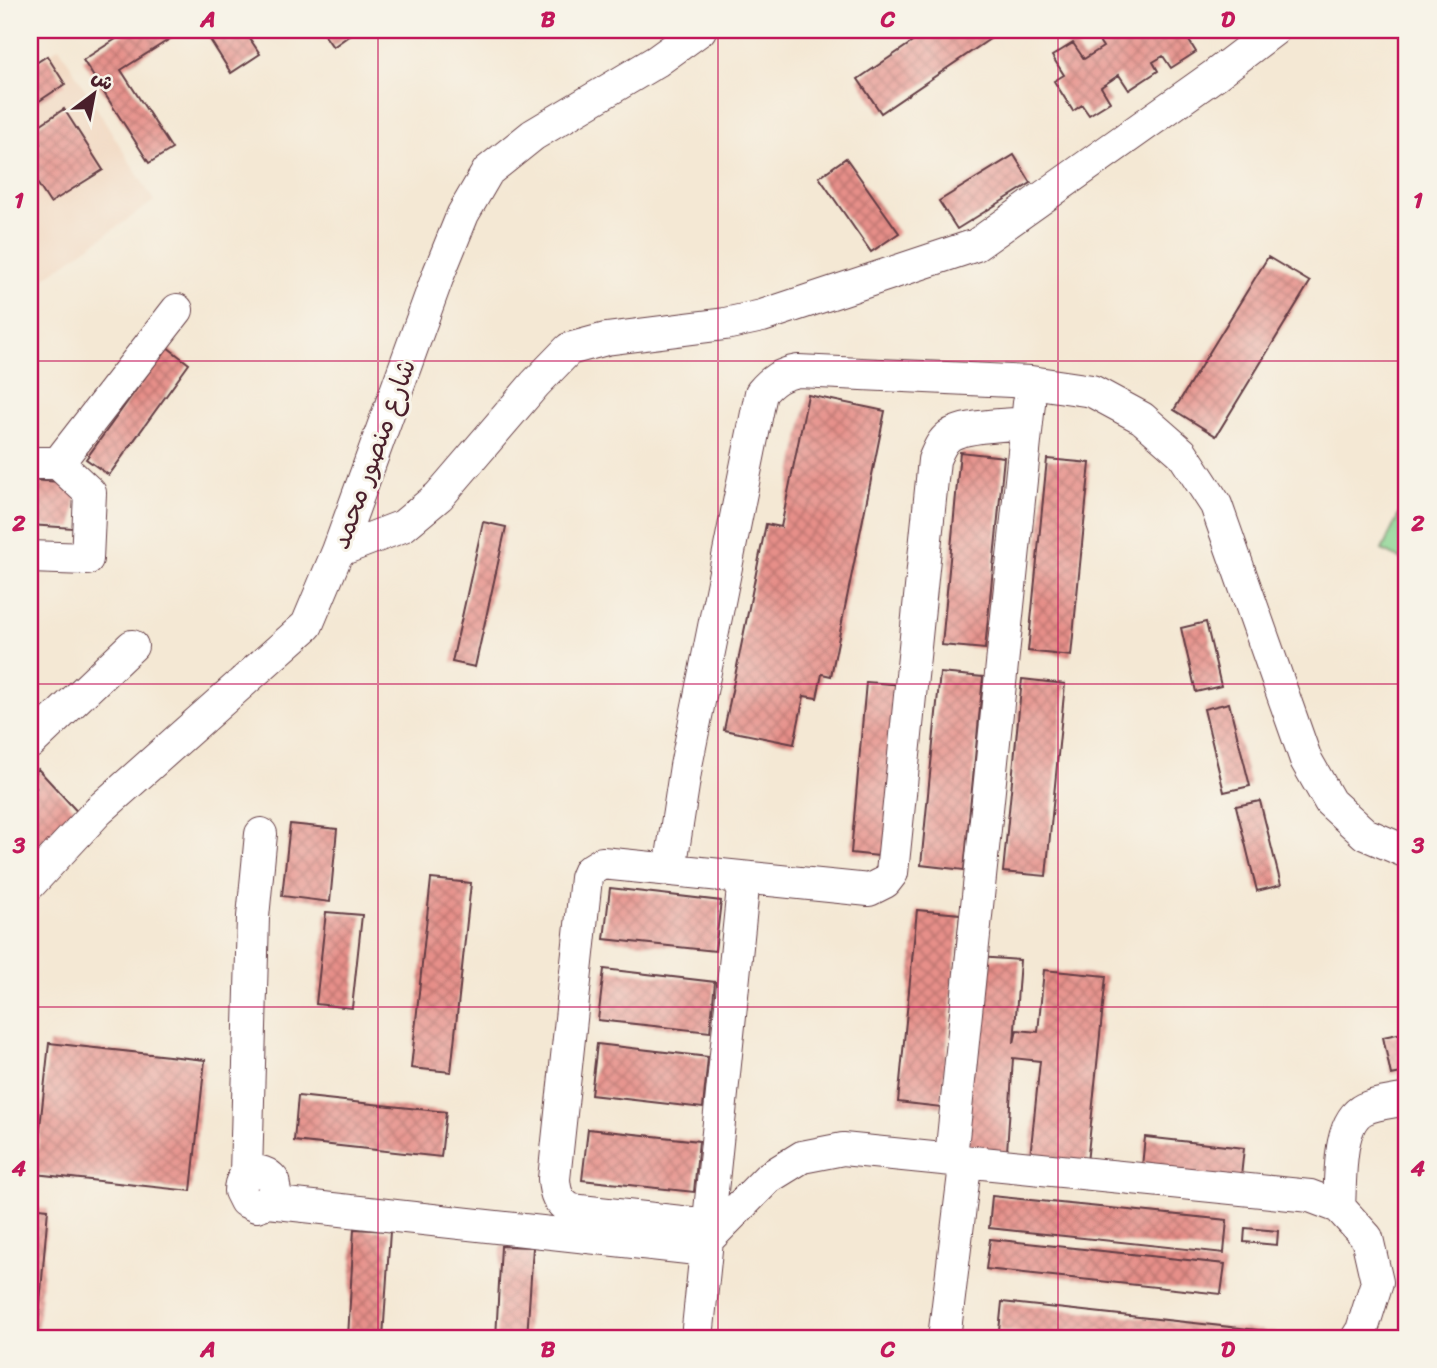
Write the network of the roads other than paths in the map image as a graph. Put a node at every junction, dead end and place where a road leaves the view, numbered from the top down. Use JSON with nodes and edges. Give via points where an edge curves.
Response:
{"nodes":[{"id":1,"x":700,"y":30,"type":"edge"},
{"id":2,"x":1274,"y":30,"type":"edge"},
{"id":3,"x":177,"y":310,"type":"dead end"},
{"id":4,"x":1031,"y":382,"type":"junction"},
{"id":5,"x":1027,"y":423,"type":"junction"},
{"id":6,"x":44,"y":463,"type":"edge"},
{"id":7,"x":338,"y":551,"type":"junction"},
{"id":8,"x":30,"y":557,"type":"edge"},
{"id":9,"x":132,"y":646,"type":"dead end"},
{"id":10,"x":30,"y":743,"type":"edge"},
{"id":11,"x":261,"y":834,"type":"dead end"},
{"id":12,"x":1407,"y":852,"type":"edge"},
{"id":13,"x":670,"y":870,"type":"junction"},
{"id":14,"x":744,"y":878,"type":"junction"},
{"id":15,"x":30,"y":884,"type":"edge"},
{"id":16,"x":1407,"y":1099,"type":"edge"},
{"id":17,"x":959,"y":1162,"type":"junction"},
{"id":18,"x":1339,"y":1207,"type":"junction"},
{"id":19,"x":707,"y":1238,"type":"junction"},
{"id":20,"x":697,"y":1338,"type":"edge"},
{"id":21,"x":944,"y":1338,"type":"edge"},
{"id":22,"x":1357,"y":1338,"type":"edge"}],
"edges":[{"from":1,"to":7,"type":"street","name":"شارع منصور محمد","via":[[533,135],[488,171],[463,214],[439,273]]},
{"from":2,"to":7,"type":"street","via":[[976,245],[762,316],[606,339],[569,349],[439,496],[403,526]]},
{"from":3,"to":6,"type":"street"},
{"from":4,"to":5,"type":"street"},
{"from":4,"to":12,"type":"street","via":[[1092,391],[1142,418],[1182,453],[1216,505],[1306,760],[1330,802],[1365,834]]},
{"from":4,"to":13,"type":"street","via":[[798,371],[785,373],[761,393],[686,766]]},
{"from":5,"to":14,"type":"street","via":[[949,435],[934,460],[892,873],[869,890]]},
{"from":5,"to":17,"type":"street","via":[[952,1148]]},
{"from":6,"to":8,"type":"street","via":[[90,494],[88,559]]},
{"from":7,"to":15,"type":"street","name":"شارع منصور محمد","via":[[307,625],[98,811]]},
{"from":9,"to":10,"type":"street"},
{"from":11,"to":19,"type":"street","via":[[253,917],[247,1174],[264,1172],[273,1180],[275,1192],[268,1202]]},
{"from":13,"to":14,"type":"street"},
{"from":13,"to":19,"type":"street","via":[[602,863],[586,878],[554,1192],[571,1210]]},
{"from":14,"to":19,"type":"street"},
{"from":16,"to":18,"type":"street","via":[[1366,1108],[1349,1124]]},
{"from":17,"to":18,"type":"street","via":[[1310,1196]]},
{"from":17,"to":19,"type":"street","via":[[843,1149],[802,1157],[768,1178]]},
{"from":17,"to":21,"type":"street","via":[[964,1174]]},
{"from":18,"to":22,"type":"street","via":[[1367,1238],[1377,1282]]},
{"from":19,"to":20,"type":"street"}]}
